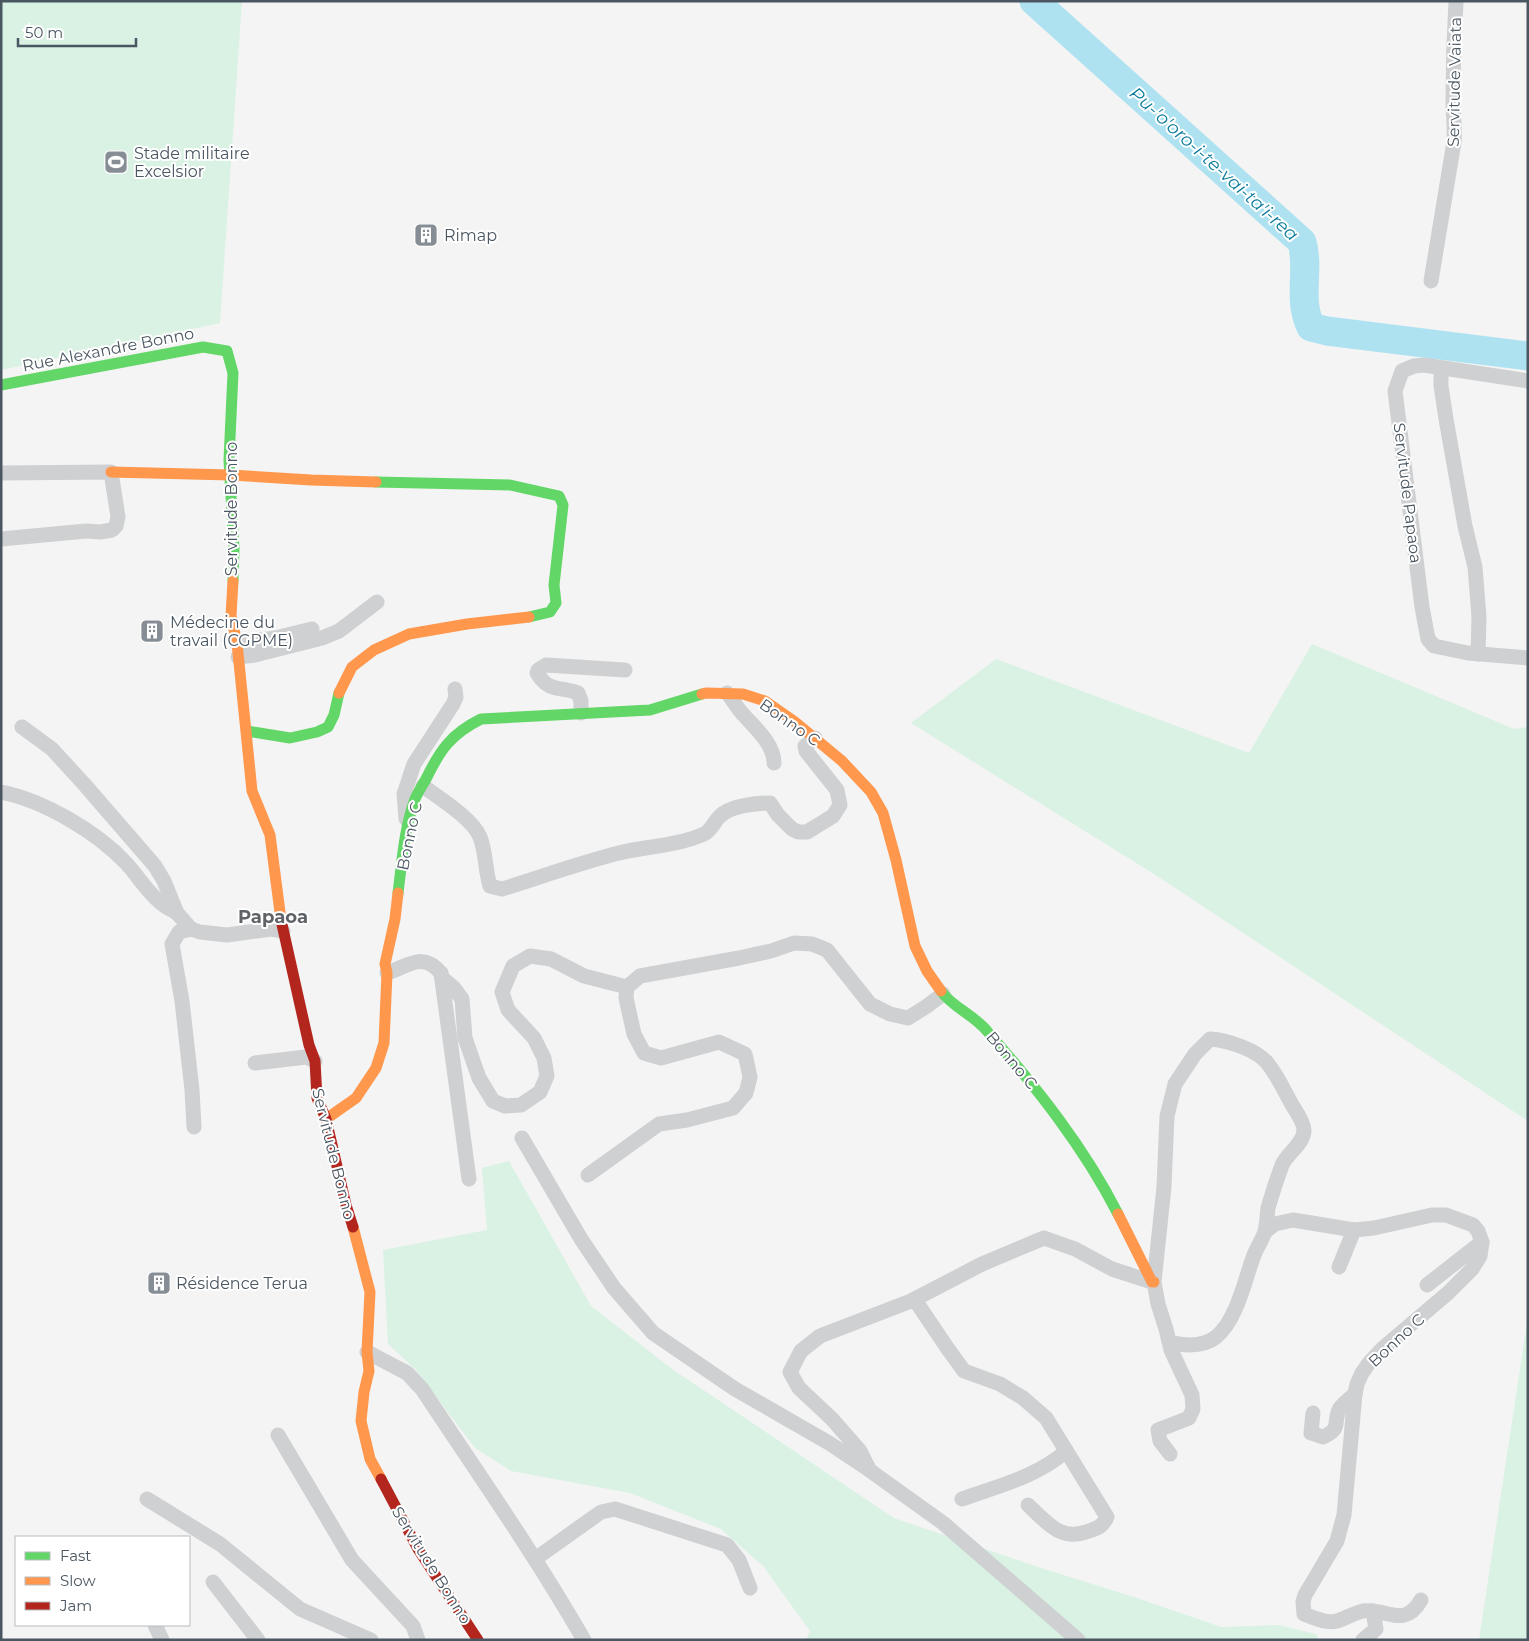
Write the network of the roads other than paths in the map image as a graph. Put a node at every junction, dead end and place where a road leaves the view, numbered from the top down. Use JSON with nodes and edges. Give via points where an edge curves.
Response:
{"nodes":[{"id":1,"x":1456,"y":1,"type":"edge"},
{"id":2,"x":1431,"y":281,"type":"dead end"},
{"id":3,"x":1440,"y":368,"type":"junction"},
{"id":4,"x":233,"y":373,"type":"joint"},
{"id":5,"x":1528,"y":381,"type":"edge"},
{"id":6,"x":1,"y":385,"type":"edge"},
{"id":7,"x":111,"y":472,"type":"junction"},
{"id":8,"x":1,"y":473,"type":"edge"},
{"id":9,"x":231,"y":475,"type":"junction"},
{"id":10,"x":1,"y":539,"type":"edge"},
{"id":11,"x":377,"y":602,"type":"dead end"},
{"id":12,"x":312,"y":629,"type":"dead end"},
{"id":13,"x":238,"y":650,"type":"junction"},
{"id":14,"x":1478,"y":654,"type":"junction"},
{"id":15,"x":1528,"y":658,"type":"edge"},
{"id":16,"x":625,"y":670,"type":"dead end"},
{"id":17,"x":455,"y":689,"type":"dead end"},
{"id":18,"x":727,"y":693,"type":"junction"},
{"id":19,"x":581,"y":713,"type":"junction"},
{"id":20,"x":22,"y":727,"type":"dead end"},
{"id":21,"x":246,"y":731,"type":"junction"},
{"id":22,"x":814,"y":738,"type":"junction"},
{"id":23,"x":774,"y":763,"type":"dead end"},
{"id":24,"x":423,"y":786,"type":"junction"},
{"id":25,"x":1,"y":792,"type":"edge"},
{"id":26,"x":407,"y":831,"type":"junction"},
{"id":27,"x":177,"y":914,"type":"junction"},
{"id":28,"x":191,"y":929,"type":"junction"},
{"id":29,"x":283,"y":931,"type":"junction"},
{"id":30,"x":387,"y":973,"type":"junction"},
{"id":31,"x":442,"y":978,"type":"junction"},
{"id":32,"x":627,"y":987,"type":"junction"},
{"id":33,"x":943,"y":994,"type":"junction"},
{"id":34,"x":315,"y":1061,"type":"junction"},
{"id":35,"x":256,"y":1063,"type":"dead end"},
{"id":36,"x":326,"y":1119,"type":"junction"},
{"id":37,"x":194,"y":1127,"type":"dead end"},
{"id":38,"x":522,"y":1138,"type":"dead end"},
{"id":39,"x":588,"y":1175,"type":"dead end"},
{"id":40,"x":469,"y":1179,"type":"dead end"},
{"id":41,"x":1354,"y":1230,"type":"junction"},
{"id":42,"x":1265,"y":1232,"type":"junction"},
{"id":43,"x":1482,"y":1242,"type":"junction"},
{"id":44,"x":1339,"y":1267,"type":"dead end"},
{"id":45,"x":1153,"y":1282,"type":"junction"},
{"id":46,"x":1427,"y":1285,"type":"dead end"},
{"id":47,"x":915,"y":1300,"type":"junction"},
{"id":48,"x":1169,"y":1342,"type":"junction"},
{"id":49,"x":367,"y":1352,"type":"junction"},
{"id":50,"x":1355,"y":1394,"type":"junction"},
{"id":51,"x":1313,"y":1413,"type":"dead end"},
{"id":52,"x":278,"y":1435,"type":"dead end"},
{"id":53,"x":1066,"y":1451,"type":"junction"},
{"id":54,"x":1170,"y":1454,"type":"dead end"},
{"id":55,"x":869,"y":1470,"type":"junction"},
{"id":56,"x":147,"y":1500,"type":"dead end"},
{"id":57,"x":962,"y":1500,"type":"dead end"},
{"id":58,"x":1028,"y":1505,"type":"dead end"},
{"id":59,"x":535,"y":1559,"type":"junction"},
{"id":60,"x":213,"y":1582,"type":"dead end"},
{"id":61,"x":750,"y":1588,"type":"dead end"},
{"id":62,"x":1421,"y":1600,"type":"dead end"},
{"id":63,"x":1373,"y":1611,"type":"junction"},
{"id":64,"x":155,"y":1626,"type":"edge"},
{"id":65,"x":162,"y":1640,"type":"edge"},
{"id":66,"x":258,"y":1640,"type":"edge"},
{"id":67,"x":370,"y":1640,"type":"edge"},
{"id":68,"x":418,"y":1640,"type":"edge"},
{"id":69,"x":478,"y":1640,"type":"edge"},
{"id":70,"x":584,"y":1640,"type":"edge"},
{"id":71,"x":1078,"y":1640,"type":"edge"},
{"id":72,"x":1363,"y":1640,"type":"edge"}],
"edges":[{"from":1,"to":2,"type":"street","name":"Servitude Vaiata","via":[[1453,102],[1456,123]]},
{"from":3,"to":5,"type":"street","name":"Servitude Papaoa"},
{"from":3,"to":14,"type":"street","via":[[1446,419],[1475,567]]},
{"from":3,"to":14,"type":"street","name":"Servitude Papaoa","via":[[1414,366],[1402,371],[1395,391],[1421,598],[1428,639],[1434,646]]},
{"from":4,"to":6,"type":"street","name":"Rue Alexandre Bonno","via":[[227,351],[203,347]]},
{"from":4,"to":9,"type":"street","name":"Servitude Bonno"},
{"from":7,"to":8,"type":"street"},
{"from":7,"to":9,"type":"street"},
{"from":7,"to":10,"type":"street","via":[[118,517],[112,530]]},
{"from":9,"to":13,"type":"street","name":"Servitude Bonno","via":[[234,549],[230,616]]},
{"from":9,"to":21,"type":"street","via":[[510,484],[559,496],[563,505],[554,585],[556,603],[550,612],[408,634],[374,650],[352,667],[339,692],[328,727],[290,738]]},
{"from":11,"to":13,"type":"street","via":[[339,631],[322,638],[255,655]]},
{"from":12,"to":13,"type":"street"},
{"from":13,"to":21,"type":"street","name":"Servitude Bonno"},
{"from":14,"to":15,"type":"street","name":"Servitude Papaoa"},
{"from":16,"to":19,"type":"street","via":[[546,665],[538,670],[542,681],[551,688],[578,693]]},
{"from":17,"to":26,"type":"street","via":[[453,704],[414,764],[408,781],[404,801]]},
{"from":18,"to":19,"type":"street","name":"Bonno C","via":[[706,693],[650,710]]},
{"from":18,"to":22,"type":"street","name":"Bonno C","via":[[765,701]]},
{"from":18,"to":23,"type":"street","via":[[771,749]]},
{"from":19,"to":24,"type":"street","name":"Bonno C","via":[[494,717],[472,723],[451,737],[437,756]]},
{"from":20,"to":27,"type":"street","via":[[52,749],[155,866]]},
{"from":21,"to":29,"type":"street","name":"Servitude Bonno","via":[[252,791],[270,835]]},
{"from":22,"to":24,"type":"street","via":[[805,746],[806,750],[837,790],[840,805],[833,816],[807,832],[792,828],[770,803],[740,806],[721,815],[708,832],[690,840],[620,853],[502,889],[490,886],[480,835],[471,822]]},
{"from":22,"to":33,"type":"street","name":"Bonno C","via":[[842,761],[871,792],[883,814],[915,946]]},
{"from":24,"to":26,"type":"street","name":"Bonno C","via":[[416,798]]},
{"from":25,"to":27,"type":"street","via":[[32,801],[88,832],[111,848],[160,902]]},
{"from":26,"to":30,"type":"street","name":"Bonno C","via":[[397,907],[385,964]]},
{"from":27,"to":28,"type":"street"},
{"from":28,"to":29,"type":"street","via":[[227,935],[271,929]]},
{"from":28,"to":37,"type":"street","via":[[179,932],[172,944],[182,1001]]},
{"from":29,"to":34,"type":"street","name":"Servitude Bonno"},
{"from":30,"to":31,"type":"street","via":[[412,962],[427,962],[434,965]]},
{"from":30,"to":36,"type":"street","name":"Bonno C","via":[[384,1043],[376,1068],[356,1098]]},
{"from":31,"to":32,"type":"street","via":[[462,999],[465,1038],[479,1078],[493,1101],[506,1106],[521,1105],[540,1092],[547,1076],[544,1058],[534,1038],[508,1010],[502,992],[513,966],[530,956],[551,959],[584,976]]},
{"from":31,"to":40,"type":"street"},
{"from":32,"to":33,"type":"street","via":[[640,976],[739,958],[794,944],[812,944],[827,950],[870,1004],[890,1014],[908,1018]]},
{"from":32,"to":39,"type":"street","via":[[626,998],[634,1034],[644,1052],[661,1058],[719,1042],[745,1054],[750,1077],[746,1093],[733,1108],[659,1124]]},
{"from":33,"to":45,"type":"street","name":"Bonno C","via":[[985,1028],[1078,1146],[1112,1202]]},
{"from":34,"to":35,"type":"street","via":[[306,1058]]},
{"from":34,"to":36,"type":"street","name":"Servitude Bonno","via":[[317,1098]]},
{"from":36,"to":49,"type":"street","name":"Servitude Bonno","via":[[370,1292]]},
{"from":38,"to":55,"type":"street","via":[[581,1239],[614,1288],[653,1333],[735,1388]]},
{"from":41,"to":42,"type":"street","via":[[1294,1220],[1275,1224]]},
{"from":41,"to":43,"type":"street","via":[[1446,1215],[1473,1225]]},
{"from":41,"to":44,"type":"street"},
{"from":42,"to":45,"type":"street","via":[[1268,1207],[1283,1163],[1301,1140],[1303,1126],[1268,1063],[1245,1048],[1210,1039],[1195,1054],[1175,1084],[1167,1116],[1164,1187]]},
{"from":42,"to":48,"type":"street","via":[[1234,1312],[1223,1330],[1203,1344]]},
{"from":43,"to":46,"type":"street"},
{"from":43,"to":50,"type":"street","name":"Bonno C","via":[[1480,1256],[1472,1269],[1382,1349],[1369,1363]]},
{"from":45,"to":47,"type":"street","via":[[1112,1269],[1075,1249],[1044,1238],[982,1264]]},
{"from":45,"to":48,"type":"street"},
{"from":47,"to":53,"type":"street","via":[[964,1371],[1000,1384],[1023,1398],[1046,1418]]},
{"from":47,"to":55,"type":"street","via":[[820,1336],[801,1350],[790,1372],[799,1388],[860,1451]]},
{"from":48,"to":54,"type":"street","via":[[1192,1395],[1193,1409],[1189,1418],[1158,1430],[1160,1441]]},
{"from":49,"to":59,"type":"street","via":[[406,1373],[422,1389]]},
{"from":49,"to":69,"type":"street","name":"Servitude Bonno","via":[[369,1370],[361,1421],[370,1459],[418,1549]]},
{"from":50,"to":51,"type":"street","via":[[1341,1406],[1336,1426],[1323,1437],[1311,1433]]},
{"from":50,"to":63,"type":"street","name":"Bonno C","via":[[1344,1515],[1337,1541],[1303,1602],[1304,1614],[1328,1622]]},
{"from":52,"to":68,"type":"street","via":[[352,1560],[412,1626]]},
{"from":53,"to":57,"type":"street","via":[[1037,1472]]},
{"from":53,"to":58,"type":"street","via":[[1107,1517],[1103,1525],[1080,1535],[1068,1535],[1054,1529]]},
{"from":55,"to":71,"type":"street","via":[[943,1523]]},
{"from":56,"to":67,"type":"street","via":[[220,1544],[300,1609]]},
{"from":59,"to":61,"type":"street","via":[[601,1512],[614,1510],[727,1545],[739,1560]]},
{"from":59,"to":70,"type":"street"},
{"from":60,"to":66,"type":"street"},
{"from":62,"to":63,"type":"street","name":"Bonno C","via":[[1406,1614],[1390,1616]]},
{"from":63,"to":72,"type":"street","via":[[1376,1629]]},
{"from":64,"to":65,"type":"street"}]}
